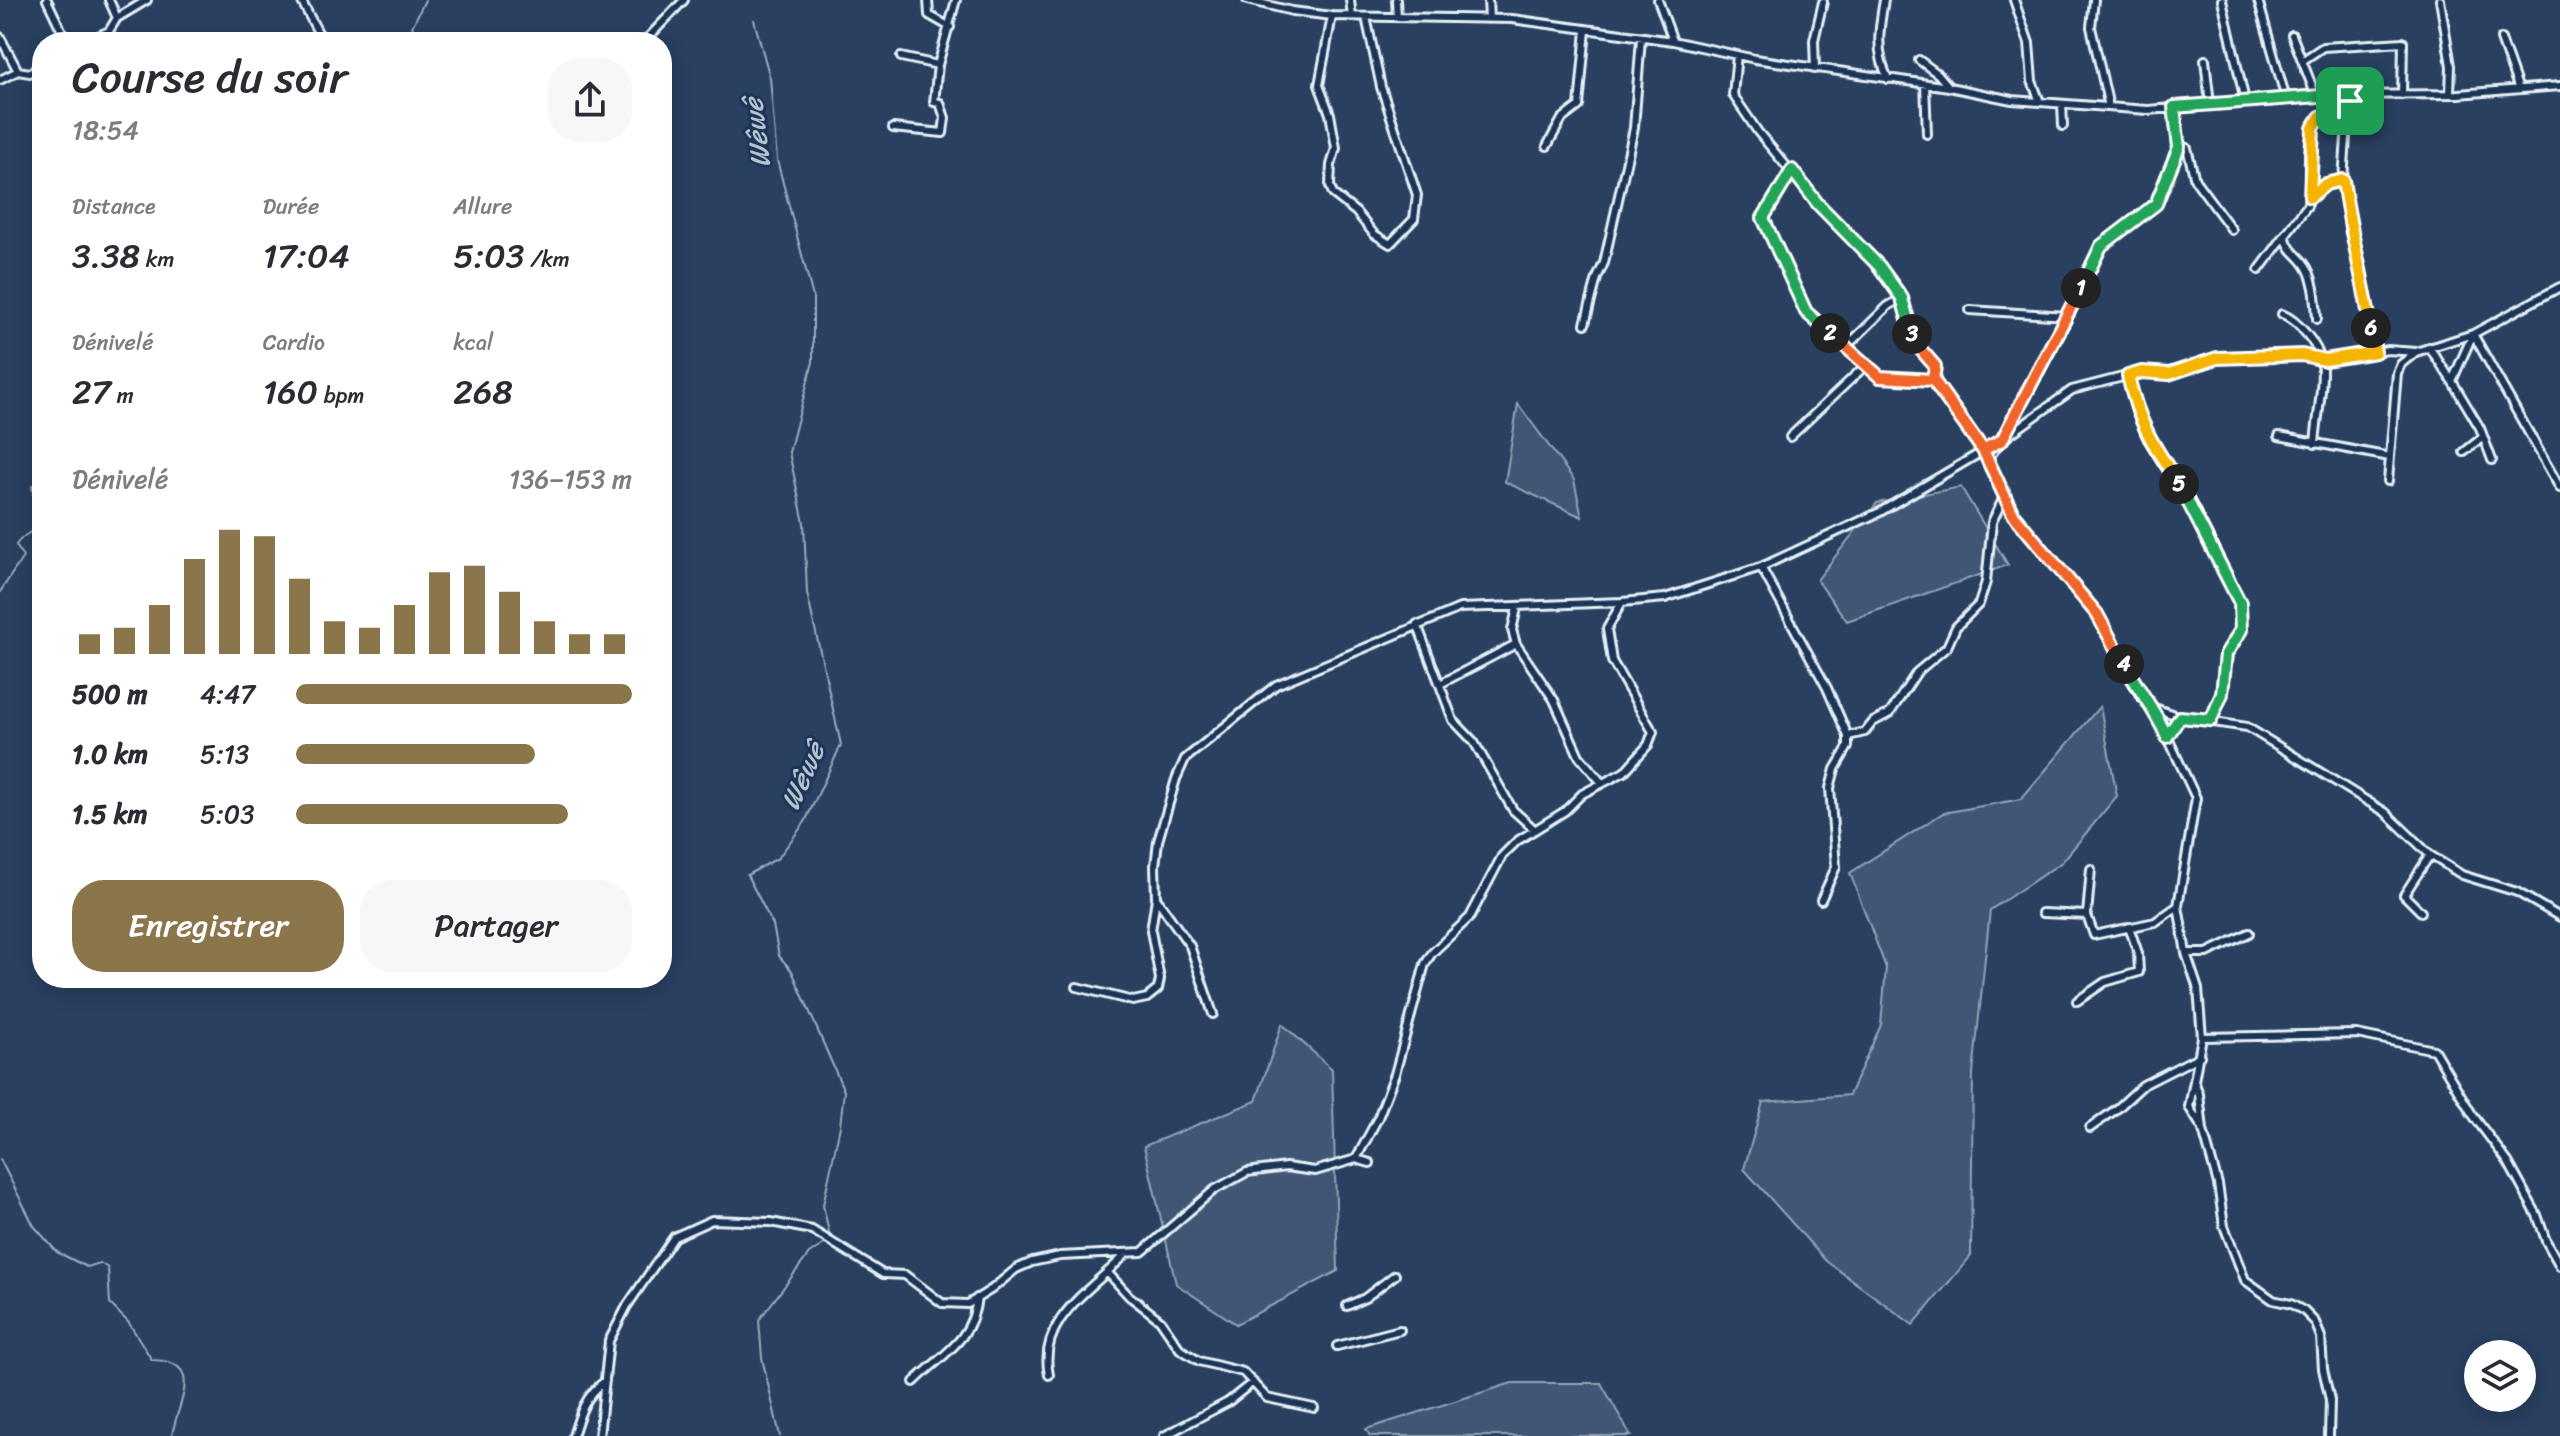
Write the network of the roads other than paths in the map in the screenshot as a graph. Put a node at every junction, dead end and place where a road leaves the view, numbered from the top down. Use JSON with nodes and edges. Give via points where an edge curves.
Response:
{"nodes":[{"id":1,"x":47,"y":0,"type":"edge"},
{"id":2,"x":109,"y":0,"type":"edge"},
{"id":3,"x":147,"y":0,"type":"edge"},
{"id":4,"x":301,"y":0,"type":"edge"},
{"id":5,"x":684,"y":0,"type":"edge"},
{"id":6,"x":928,"y":0,"type":"edge"},
{"id":7,"x":956,"y":0,"type":"edge"},
{"id":8,"x":1247,"y":0,"type":"edge"},
{"id":9,"x":1350,"y":0,"type":"edge"},
{"id":10,"x":1396,"y":0,"type":"edge"},
{"id":11,"x":1488,"y":0,"type":"edge"},
{"id":12,"x":1658,"y":0,"type":"edge"},
{"id":13,"x":1884,"y":0,"type":"edge"},
{"id":14,"x":2014,"y":0,"type":"edge"},
{"id":15,"x":2094,"y":0,"type":"edge"},
{"id":16,"x":2222,"y":0,"type":"edge"},
{"id":17,"x":2258,"y":0,"type":"edge"},
{"id":18,"x":2440,"y":0,"type":"edge"},
{"id":19,"x":1823,"y":2,"type":"edge"},
{"id":20,"x":1332,"y":16,"type":"junction"},
{"id":21,"x":1352,"y":17,"type":"junction"},
{"id":22,"x":1366,"y":17,"type":"junction"},
{"id":23,"x":1397,"y":17,"type":"junction"},
{"id":24,"x":117,"y":18,"type":"junction"},
{"id":25,"x":1489,"y":19,"type":"junction"},
{"id":26,"x":950,"y":27,"type":"junction"},
{"id":27,"x":1586,"y":30,"type":"junction"},
{"id":28,"x":62,"y":32,"type":"edge"},
{"id":29,"x":107,"y":32,"type":"edge"},
{"id":30,"x":319,"y":32,"type":"edge"},
{"id":31,"x":654,"y":32,"type":"edge"},
{"id":32,"x":2292,"y":35,"type":"dead end"},
{"id":33,"x":0,"y":37,"type":"edge"},
{"id":34,"x":1641,"y":38,"type":"junction"},
{"id":35,"x":2501,"y":39,"type":"dead end"},
{"id":36,"x":1673,"y":41,"type":"junction"},
{"id":37,"x":1737,"y":55,"type":"junction"},
{"id":38,"x":901,"y":57,"type":"dead end"},
{"id":39,"x":1919,"y":60,"type":"dead end"},
{"id":40,"x":2205,"y":60,"type":"dead end"},
{"id":41,"x":2302,"y":61,"type":"junction"},
{"id":42,"x":938,"y":65,"type":"junction"},
{"id":43,"x":1815,"y":69,"type":"junction"},
{"id":44,"x":18,"y":71,"type":"junction"},
{"id":45,"x":32,"y":71,"type":"edge"},
{"id":46,"x":1888,"y":79,"type":"junction"},
{"id":47,"x":0,"y":80,"type":"edge"},
{"id":48,"x":1925,"y":84,"type":"junction"},
{"id":49,"x":2560,"y":86,"type":"edge"},
{"id":50,"x":1949,"y":87,"type":"junction"},
{"id":51,"x":2518,"y":87,"type":"junction"},
{"id":52,"x":2450,"y":93,"type":"junction"},
{"id":53,"x":2402,"y":95,"type":"junction"},
{"id":54,"x":2316,"y":96,"type":"junction"},
{"id":55,"x":2349,"y":98,"type":"junction"},
{"id":56,"x":2286,"y":99,"type":"junction"},
{"id":57,"x":2245,"y":101,"type":"junction"},
{"id":58,"x":2040,"y":102,"type":"junction"},
{"id":59,"x":2062,"y":104,"type":"junction"},
{"id":60,"x":2210,"y":104,"type":"junction"},
{"id":61,"x":2109,"y":107,"type":"junction"},
{"id":62,"x":2174,"y":107,"type":"junction"},
{"id":63,"x":2063,"y":126,"type":"dead end"},
{"id":64,"x":893,"y":128,"type":"dead end"},
{"id":65,"x":1927,"y":134,"type":"dead end"},
{"id":66,"x":1547,"y":146,"type":"dead end"},
{"id":67,"x":2179,"y":147,"type":"junction"},
{"id":68,"x":1792,"y":170,"type":"junction"},
{"id":69,"x":2343,"y":180,"type":"junction"},
{"id":70,"x":2310,"y":197,"type":"junction"},
{"id":71,"x":2232,"y":230,"type":"dead end"},
{"id":72,"x":2285,"y":236,"type":"junction"},
{"id":73,"x":2259,"y":270,"type":"dead end"},
{"id":74,"x":2560,"y":287,"type":"edge"},
{"id":75,"x":1902,"y":298,"type":"junction"},
{"id":76,"x":1970,"y":310,"type":"dead end"},
{"id":77,"x":2282,"y":314,"type":"dead end"},
{"id":78,"x":2068,"y":316,"type":"junction"},
{"id":79,"x":2317,"y":319,"type":"dead end"},
{"id":80,"x":1585,"y":324,"type":"dead end"},
{"id":81,"x":2473,"y":334,"type":"junction"},
{"id":82,"x":1846,"y":347,"type":"junction"},
{"id":83,"x":2429,"y":347,"type":"junction"},
{"id":84,"x":2402,"y":351,"type":"junction"},
{"id":85,"x":2375,"y":352,"type":"junction"},
{"id":86,"x":2416,"y":352,"type":"junction"},
{"id":87,"x":2321,"y":360,"type":"junction"},
{"id":88,"x":2401,"y":364,"type":"junction"},
{"id":89,"x":1866,"y":365,"type":"junction"},
{"id":90,"x":2128,"y":376,"type":"junction"},
{"id":91,"x":1933,"y":380,"type":"junction"},
{"id":92,"x":2452,"y":381,"type":"junction"},
{"id":93,"x":2279,"y":436,"type":"dead end"},
{"id":94,"x":1790,"y":437,"type":"dead end"},
{"id":95,"x":2483,"y":437,"type":"junction"},
{"id":96,"x":2002,"y":440,"type":"junction"},
{"id":97,"x":2315,"y":444,"type":"junction"},
{"id":98,"x":1983,"y":450,"type":"junction"},
{"id":99,"x":2464,"y":452,"type":"dead end"},
{"id":100,"x":2390,"y":457,"type":"junction"},
{"id":101,"x":1987,"y":460,"type":"junction"},
{"id":102,"x":2492,"y":460,"type":"dead end"},
{"id":103,"x":2388,"y":481,"type":"dead end"},
{"id":104,"x":2560,"y":488,"type":"edge"},
{"id":105,"x":2004,"y":497,"type":"junction"},
{"id":106,"x":1761,"y":567,"type":"junction"},
{"id":107,"x":1622,"y":602,"type":"junction"},
{"id":108,"x":1517,"y":608,"type":"junction"},
{"id":109,"x":1417,"y":624,"type":"junction"},
{"id":110,"x":1516,"y":644,"type":"junction"},
{"id":111,"x":1440,"y":684,"type":"junction"},
{"id":112,"x":2154,"y":708,"type":"junction"},
{"id":113,"x":2180,"y":717,"type":"junction"},
{"id":114,"x":2211,"y":720,"type":"junction"},
{"id":115,"x":1848,"y":736,"type":"junction"},
{"id":116,"x":2167,"y":737,"type":"junction"},
{"id":117,"x":1602,"y":783,"type":"junction"},
{"id":118,"x":1534,"y":829,"type":"junction"},
{"id":119,"x":2430,"y":855,"type":"junction"},
{"id":120,"x":2091,"y":869,"type":"dead end"},
{"id":121,"x":1156,"y":898,"type":"junction"},
{"id":122,"x":1821,"y":900,"type":"dead end"},
{"id":123,"x":2178,"y":906,"type":"junction"},
{"id":124,"x":2421,"y":912,"type":"dead end"},
{"id":125,"x":2042,"y":913,"type":"dead end"},
{"id":126,"x":2087,"y":915,"type":"junction"},
{"id":127,"x":2560,"y":917,"type":"edge"},
{"id":128,"x":2129,"y":927,"type":"junction"},
{"id":129,"x":2249,"y":933,"type":"dead end"},
{"id":130,"x":2186,"y":953,"type":"junction"},
{"id":131,"x":1077,"y":987,"type":"dead end"},
{"id":132,"x":2077,"y":1001,"type":"dead end"},
{"id":133,"x":1213,"y":1014,"type":"dead end"},
{"id":134,"x":2202,"y":1037,"type":"junction"},
{"id":135,"x":2200,"y":1056,"type":"junction"},
{"id":136,"x":2090,"y":1128,"type":"dead end"},
{"id":137,"x":1356,"y":1159,"type":"junction"},
{"id":138,"x":1370,"y":1163,"type":"dead end"},
{"id":139,"x":1126,"y":1254,"type":"junction"},
{"id":140,"x":2560,"y":1266,"type":"edge"},
{"id":141,"x":1108,"y":1273,"type":"junction"},
{"id":142,"x":1395,"y":1275,"type":"dead end"},
{"id":143,"x":977,"y":1298,"type":"junction"},
{"id":144,"x":1347,"y":1306,"type":"dead end"},
{"id":145,"x":1400,"y":1330,"type":"dead end"},
{"id":146,"x":1337,"y":1346,"type":"dead end"},
{"id":147,"x":1049,"y":1375,"type":"dead end"},
{"id":148,"x":605,"y":1381,"type":"junction"},
{"id":149,"x":914,"y":1382,"type":"dead end"},
{"id":150,"x":1253,"y":1382,"type":"junction"},
{"id":151,"x":1314,"y":1408,"type":"dead end"},
{"id":152,"x":573,"y":1436,"type":"edge"},
{"id":153,"x":599,"y":1436,"type":"edge"},
{"id":154,"x":1164,"y":1436,"type":"edge"},
{"id":155,"x":2329,"y":1436,"type":"edge"}],
"edges":[{"from":1,"to":28,"type":"street"},
{"from":2,"to":24,"type":"street"},
{"from":3,"to":24,"type":"street"},
{"from":4,"to":30,"type":"street"},
{"from":5,"to":31,"type":"street"},
{"from":6,"to":26,"type":"street","via":[[929,15]]},
{"from":7,"to":26,"type":"street"},
{"from":8,"to":20,"type":"street"},
{"from":9,"to":21,"type":"street"},
{"from":10,"to":23,"type":"street"},
{"from":11,"to":25,"type":"street"},
{"from":12,"to":36,"type":"street"},
{"from":13,"to":46,"type":"street","via":[[1879,59]]},
{"from":14,"to":58,"type":"street"},
{"from":15,"to":61,"type":"street","via":[[2091,27]]},
{"from":16,"to":57,"type":"street"},
{"from":17,"to":56,"type":"street"},
{"from":18,"to":52,"type":"street"},
{"from":19,"to":43,"type":"street","via":[[1814,40]]},
{"from":20,"to":21,"type":"street"},
{"from":20,"to":22,"type":"street","via":[[1319,85],[1336,148],[1330,186],[1390,244],[1414,219],[1417,195],[1381,87]]},
{"from":21,"to":22,"type":"street"},
{"from":22,"to":23,"type":"street"},
{"from":23,"to":25,"type":"street"},
{"from":24,"to":29,"type":"street"},
{"from":25,"to":27,"type":"street"},
{"from":26,"to":42,"type":"street"},
{"from":27,"to":34,"type":"street"},
{"from":27,"to":66,"type":"street","via":[[1579,106],[1562,119]]},
{"from":32,"to":41,"type":"street"},
{"from":33,"to":44,"type":"street"},
{"from":34,"to":36,"type":"street"},
{"from":34,"to":80,"type":"street","via":[[1634,128]]},
{"from":35,"to":51,"type":"street"},
{"from":36,"to":37,"type":"street"},
{"from":37,"to":43,"type":"street"},
{"from":37,"to":68,"type":"street","via":[[1733,95]]},
{"from":38,"to":42,"type":"street"},
{"from":39,"to":50,"type":"street"},
{"from":40,"to":60,"type":"street"},
{"from":41,"to":53,"type":"street","via":[[2323,47],[2403,42]]},
{"from":41,"to":54,"type":"street"},
{"from":42,"to":64,"type":"street","via":[[934,102],[944,112],[943,133]]},
{"from":43,"to":46,"type":"street"},
{"from":44,"to":45,"type":"street"},
{"from":44,"to":47,"type":"street"},
{"from":46,"to":48,"type":"street"},
{"from":48,"to":50,"type":"street"},
{"from":48,"to":65,"type":"street"},
{"from":49,"to":51,"type":"street"},
{"from":50,"to":58,"type":"street"},
{"from":51,"to":52,"type":"street"},
{"from":52,"to":53,"type":"street"},
{"from":53,"to":55,"type":"street"},
{"from":54,"to":55,"type":"street"},
{"from":54,"to":56,"type":"street"},
{"from":55,"to":69,"type":"street"},
{"from":55,"to":70,"type":"street","via":[[2313,128]]},
{"from":56,"to":57,"type":"street"},
{"from":57,"to":60,"type":"street"},
{"from":58,"to":59,"type":"street"},
{"from":59,"to":61,"type":"street"},
{"from":59,"to":63,"type":"street"},
{"from":60,"to":62,"type":"street"},
{"from":61,"to":62,"type":"street"},
{"from":62,"to":67,"type":"street"},
{"from":67,"to":71,"type":"street","via":[[2187,148],[2195,180]]},
{"from":67,"to":78,"type":"street","via":[[2156,204],[2101,246]]},
{"from":68,"to":75,"type":"street"},
{"from":68,"to":82,"type":"street","via":[[1763,218],[1806,312]]},
{"from":69,"to":70,"type":"street","via":[[2326,184]]},
{"from":69,"to":85,"type":"street"},
{"from":70,"to":72,"type":"street"},
{"from":72,"to":73,"type":"street"},
{"from":72,"to":79,"type":"street","via":[[2311,278]]},
{"from":74,"to":81,"type":"street"},
{"from":75,"to":82,"type":"street"},
{"from":75,"to":91,"type":"street","via":[[1915,343],[1935,366]]},
{"from":76,"to":78,"type":"street"},
{"from":77,"to":87,"type":"street","via":[[2302,329]]},
{"from":78,"to":96,"type":"street"},
{"from":81,"to":83,"type":"street"},
{"from":81,"to":92,"type":"street"},
{"from":81,"to":104,"type":"street"},
{"from":82,"to":89,"type":"street"},
{"from":83,"to":86,"type":"street"},
{"from":83,"to":92,"type":"street"},
{"from":84,"to":85,"type":"street"},
{"from":84,"to":86,"type":"street"},
{"from":84,"to":88,"type":"street"},
{"from":85,"to":87,"type":"street"},
{"from":86,"to":88,"type":"street"},
{"from":87,"to":90,"type":"street","via":[[2302,355],[2217,358],[2169,374]]},
{"from":87,"to":97,"type":"street"},
{"from":88,"to":100,"type":"street"},
{"from":89,"to":91,"type":"street","via":[[1880,377]]},
{"from":89,"to":94,"type":"street"},
{"from":90,"to":96,"type":"street","via":[[2072,390]]},
{"from":90,"to":114,"type":"street","via":[[2148,439],[2194,509],[2240,603],[2241,630],[2226,654],[2222,694]]},
{"from":91,"to":98,"type":"street"},
{"from":92,"to":95,"type":"street"},
{"from":93,"to":97,"type":"street"},
{"from":95,"to":99,"type":"street"},
{"from":95,"to":102,"type":"street"},
{"from":96,"to":98,"type":"street"},
{"from":96,"to":101,"type":"street"},
{"from":97,"to":100,"type":"street"},
{"from":98,"to":101,"type":"street"},
{"from":98,"to":106,"type":"street","via":[[1880,512]]},
{"from":100,"to":103,"type":"street"},
{"from":101,"to":105,"type":"street"},
{"from":105,"to":112,"type":"street","via":[[2097,614],[2140,695]]},
{"from":105,"to":115,"type":"street","via":[[1992,522],[1979,604],[1956,627],[1947,647],[1917,672],[1890,713],[1865,732]]},
{"from":106,"to":107,"type":"street","via":[[1665,598]]},
{"from":106,"to":115,"type":"street"},
{"from":107,"to":108,"type":"street"},
{"from":107,"to":117,"type":"street","via":[[1607,629],[1612,661],[1653,732],[1634,764]]},
{"from":108,"to":109,"type":"street","via":[[1460,608]]},
{"from":108,"to":110,"type":"street","via":[[1512,630]]},
{"from":109,"to":111,"type":"street"},
{"from":109,"to":121,"type":"street","via":[[1276,685],[1185,759],[1158,841]]},
{"from":110,"to":111,"type":"street"},
{"from":110,"to":117,"type":"street","via":[[1554,700],[1579,756]]},
{"from":111,"to":118,"type":"street","via":[[1453,720],[1474,742],[1513,810]]},
{"from":112,"to":113,"type":"street"},
{"from":112,"to":116,"type":"street"},
{"from":113,"to":114,"type":"street"},
{"from":113,"to":116,"type":"street"},
{"from":114,"to":119,"type":"street","via":[[2247,727],[2385,812]]},
{"from":115,"to":122,"type":"street","via":[[1830,788],[1836,867]]},
{"from":116,"to":123,"type":"street","via":[[2196,798]]},
{"from":117,"to":118,"type":"street"},
{"from":118,"to":137,"type":"street","via":[[1502,856],[1470,917],[1425,964],[1395,1074]]},
{"from":119,"to":124,"type":"street","via":[[2404,895]]},
{"from":119,"to":127,"type":"street","via":[[2462,875],[2517,892]]},
{"from":120,"to":126,"type":"street"},
{"from":121,"to":131,"type":"street","via":[[1151,931],[1160,979],[1155,993],[1133,1001]]},
{"from":121,"to":133,"type":"street","via":[[1190,946]]},
{"from":123,"to":128,"type":"street","via":[[2155,922]]},
{"from":123,"to":130,"type":"street"},
{"from":125,"to":126,"type":"street"},
{"from":126,"to":128,"type":"street","via":[[2094,935]]},
{"from":128,"to":132,"type":"street","via":[[2139,972],[2105,982]]},
{"from":129,"to":130,"type":"street","via":[[2207,953]]},
{"from":130,"to":134,"type":"street","via":[[2198,989]]},
{"from":134,"to":135,"type":"street"},
{"from":134,"to":140,"type":"street","via":[[2357,1034],[2434,1050],[2508,1162]]},
{"from":135,"to":136,"type":"street","via":[[2143,1085]]},
{"from":135,"to":155,"type":"street","via":[[2194,1081],[2224,1226],[2245,1280],[2315,1322],[2330,1400]]},
{"from":137,"to":138,"type":"street"},
{"from":137,"to":139,"type":"street","via":[[1315,1171],[1286,1167],[1247,1172],[1214,1190],[1151,1246]]},
{"from":139,"to":141,"type":"street"},
{"from":139,"to":143,"type":"street","via":[[1032,1262]]},
{"from":141,"to":147,"type":"street","via":[[1077,1296],[1056,1326],[1046,1360]]},
{"from":141,"to":150,"type":"street","via":[[1160,1320],[1180,1349],[1199,1361],[1243,1372]]},
{"from":142,"to":144,"type":"street"},
{"from":143,"to":148,"type":"street","via":[[968,1304],[942,1303],[905,1275],[883,1274],[812,1230],[712,1220],[680,1233],[663,1249],[609,1341]]},
{"from":143,"to":149,"type":"street","via":[[961,1342]]},
{"from":145,"to":146,"type":"street"},
{"from":148,"to":152,"type":"street","via":[[582,1406]]},
{"from":148,"to":153,"type":"street"},
{"from":150,"to":151,"type":"street","via":[[1267,1398]]},
{"from":150,"to":154,"type":"street","via":[[1228,1402]]}]}
